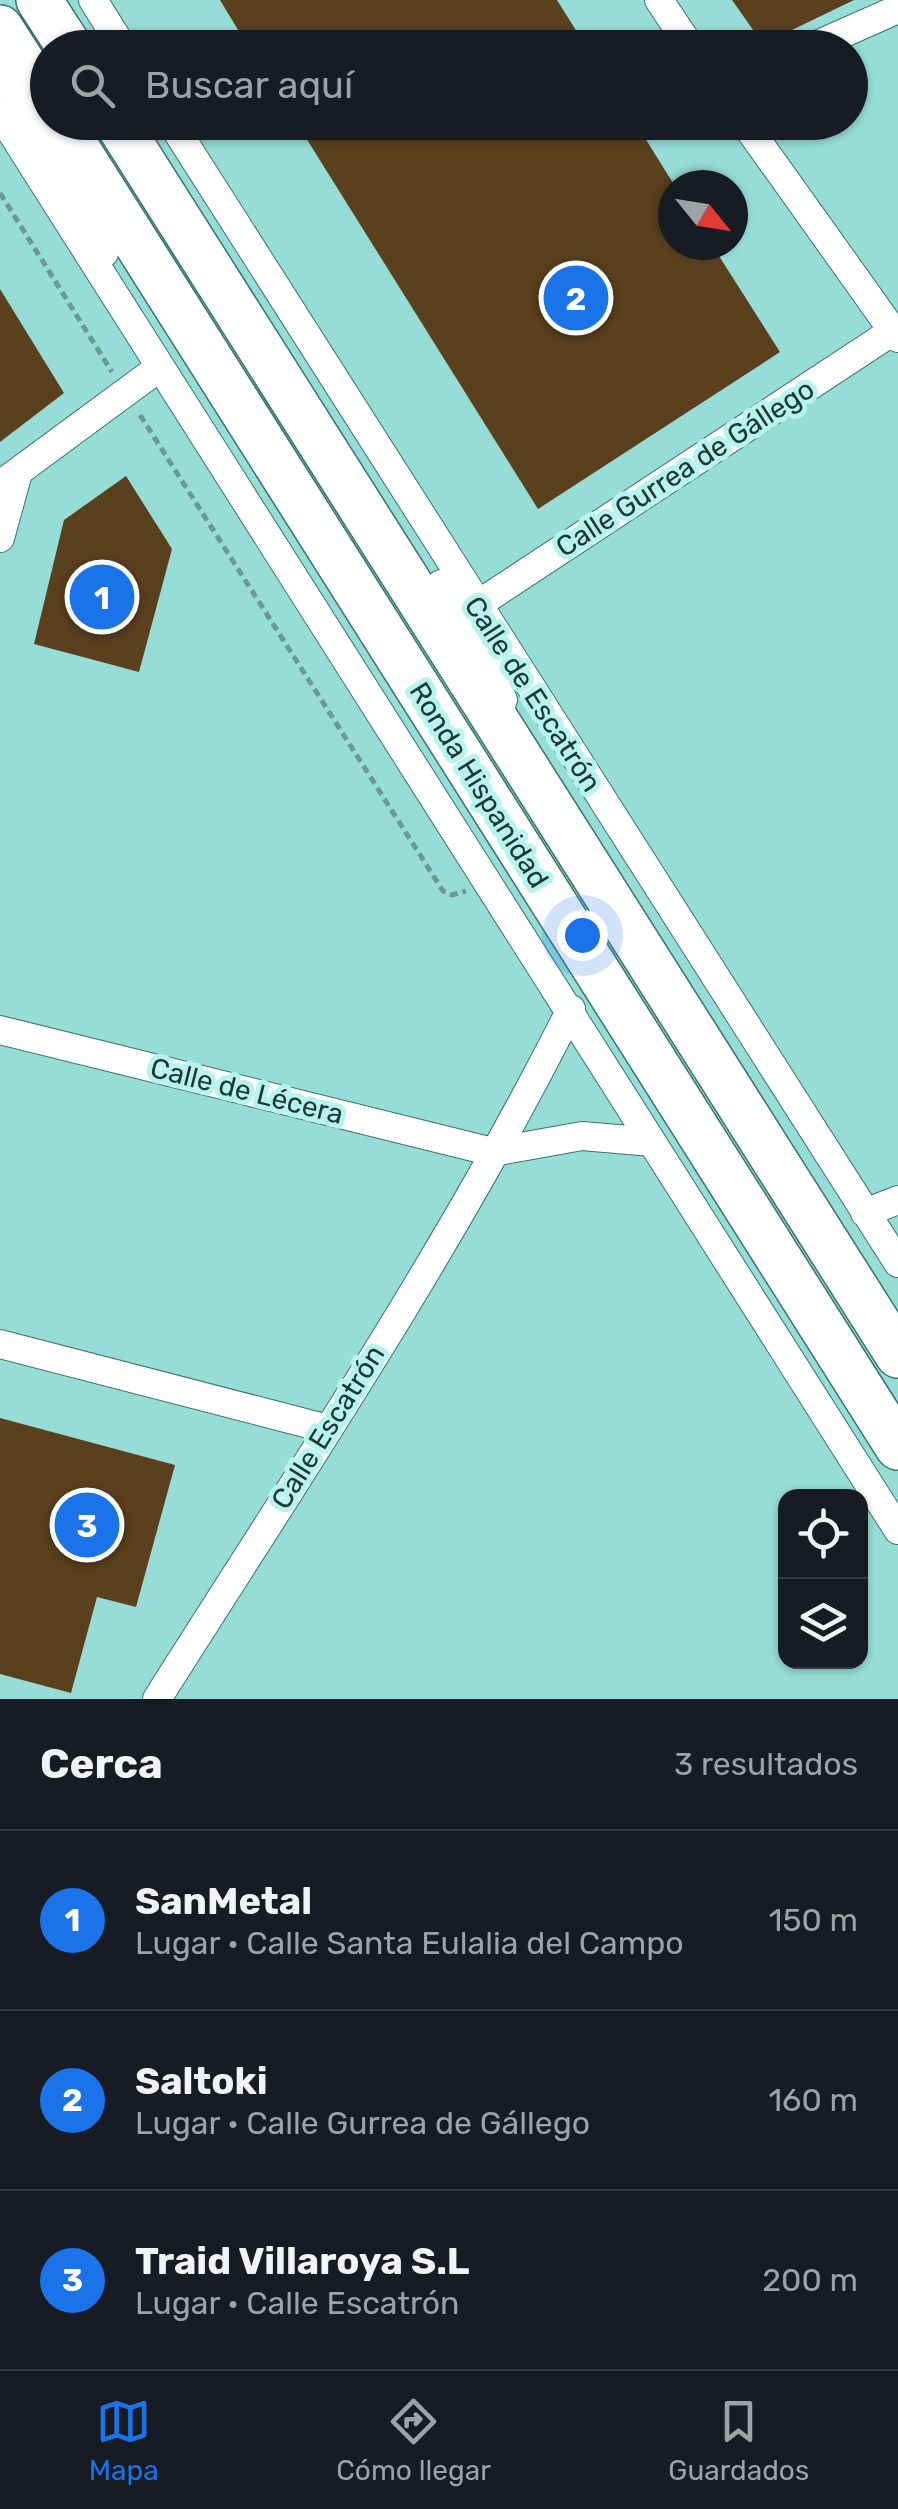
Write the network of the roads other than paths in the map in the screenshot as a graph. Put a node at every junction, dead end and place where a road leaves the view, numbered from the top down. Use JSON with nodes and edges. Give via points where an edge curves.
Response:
{"nodes":[{"id":1,"x":40,"y":0,"type":"edge"},
{"id":2,"x":84,"y":0,"type":"edge"},
{"id":3,"x":659,"y":0,"type":"edge"},
{"id":4,"x":898,"y":9,"type":"edge"},
{"id":5,"x":100,"y":11,"type":"edge"},
{"id":6,"x":0,"y":28,"type":"edge"},
{"id":7,"x":59,"y":30,"type":"edge"},
{"id":8,"x":680,"y":30,"type":"edge"},
{"id":9,"x":851,"y":30,"type":"edge"},
{"id":10,"x":0,"y":73,"type":"edge"},
{"id":11,"x":30,"y":76,"type":"edge"},
{"id":12,"x":0,"y":114,"type":"edge"},
{"id":13,"x":30,"y":121,"type":"edge"},
{"id":14,"x":42,"y":140,"type":"edge"},
{"id":15,"x":71,"y":140,"type":"edge"},
{"id":16,"x":128,"y":140,"type":"edge"},
{"id":17,"x":183,"y":140,"type":"edge"},
{"id":18,"x":757,"y":140,"type":"edge"},
{"id":19,"x":128,"y":312,"type":"junction"},
{"id":20,"x":896,"y":334,"type":"edge"},
{"id":21,"x":160,"y":367,"type":"junction"},
{"id":22,"x":340,"y":386,"type":"junction"},
{"id":23,"x":9,"y":479,"type":"edge"},
{"id":24,"x":250,"y":504,"type":"junction"},
{"id":25,"x":0,"y":538,"type":"edge"},
{"id":26,"x":476,"y":605,"type":"junction"},
{"id":27,"x":524,"y":764,"type":"junction"},
{"id":28,"x":512,"y":837,"type":"junction"},
{"id":29,"x":571,"y":1010,"type":"junction"},
{"id":30,"x":0,"y":1030,"type":"edge"},
{"id":31,"x":652,"y":1142,"type":"junction"},
{"id":32,"x":494,"y":1152,"type":"junction"},
{"id":33,"x":898,"y":1200,"type":"edge"},
{"id":34,"x":865,"y":1213,"type":"junction"},
{"id":35,"x":898,"y":1263,"type":"edge"},
{"id":36,"x":0,"y":1344,"type":"edge"},
{"id":37,"x":898,"y":1354,"type":"edge"},
{"id":38,"x":328,"y":1429,"type":"junction"},
{"id":39,"x":898,"y":1447,"type":"edge"},
{"id":40,"x":898,"y":1530,"type":"edge"},
{"id":41,"x":158,"y":1699,"type":"edge"}],
"edges":[{"from":1,"to":7,"type":"highway"},
{"from":2,"to":5,"type":"street"},
{"from":3,"to":8,"type":"street"},
{"from":4,"to":9,"type":"street"},
{"from":6,"to":11,"type":"highway"},
{"from":10,"to":13,"type":"street"},
{"from":12,"to":19,"type":"street"},
{"from":14,"to":19,"type":"street","via":[[89,215]]},
{"from":15,"to":28,"type":"highway","name":"Ronda Hispanidad"},
{"from":16,"to":27,"type":"highway","name":"Ronda Hispanidad"},
{"from":17,"to":22,"type":"street","name":"Calle de Escatrón"},
{"from":18,"to":20,"type":"street"},
{"from":19,"to":21,"type":"street"},
{"from":20,"to":26,"type":"street","name":"Calle Gurrea de Gállego"},
{"from":21,"to":23,"type":"street"},
{"from":21,"to":24,"type":"street"},
{"from":22,"to":26,"type":"street","name":"Calle de Escatrón"},
{"from":22,"to":27,"type":"street","name":"Ronda Hispanidad","via":[[366,460],[498,685]]},
{"from":23,"to":25,"type":"street"},
{"from":24,"to":28,"type":"street","via":[[350,615],[453,772]]},
{"from":24,"to":29,"type":"street"},
{"from":26,"to":34,"type":"street","name":"Calle de Escatrón"},
{"from":27,"to":37,"type":"highway","name":"Ronda Hispanidad"},
{"from":28,"to":39,"type":"highway","name":"Ronda Hispanidad"},
{"from":29,"to":31,"type":"street"},
{"from":29,"to":32,"type":"street","name":"Calle Escatrón"},
{"from":30,"to":32,"type":"street","name":"Calle de Lécera"},
{"from":31,"to":32,"type":"street","via":[[582,1136]]},
{"from":31,"to":40,"type":"street"},
{"from":32,"to":38,"type":"street","name":"Calle Escatrón"},
{"from":33,"to":34,"type":"street"},
{"from":34,"to":35,"type":"street","name":"Calle de Escatrón"},
{"from":36,"to":38,"type":"street"},
{"from":38,"to":41,"type":"street","name":"Calle Escatrón"}]}
